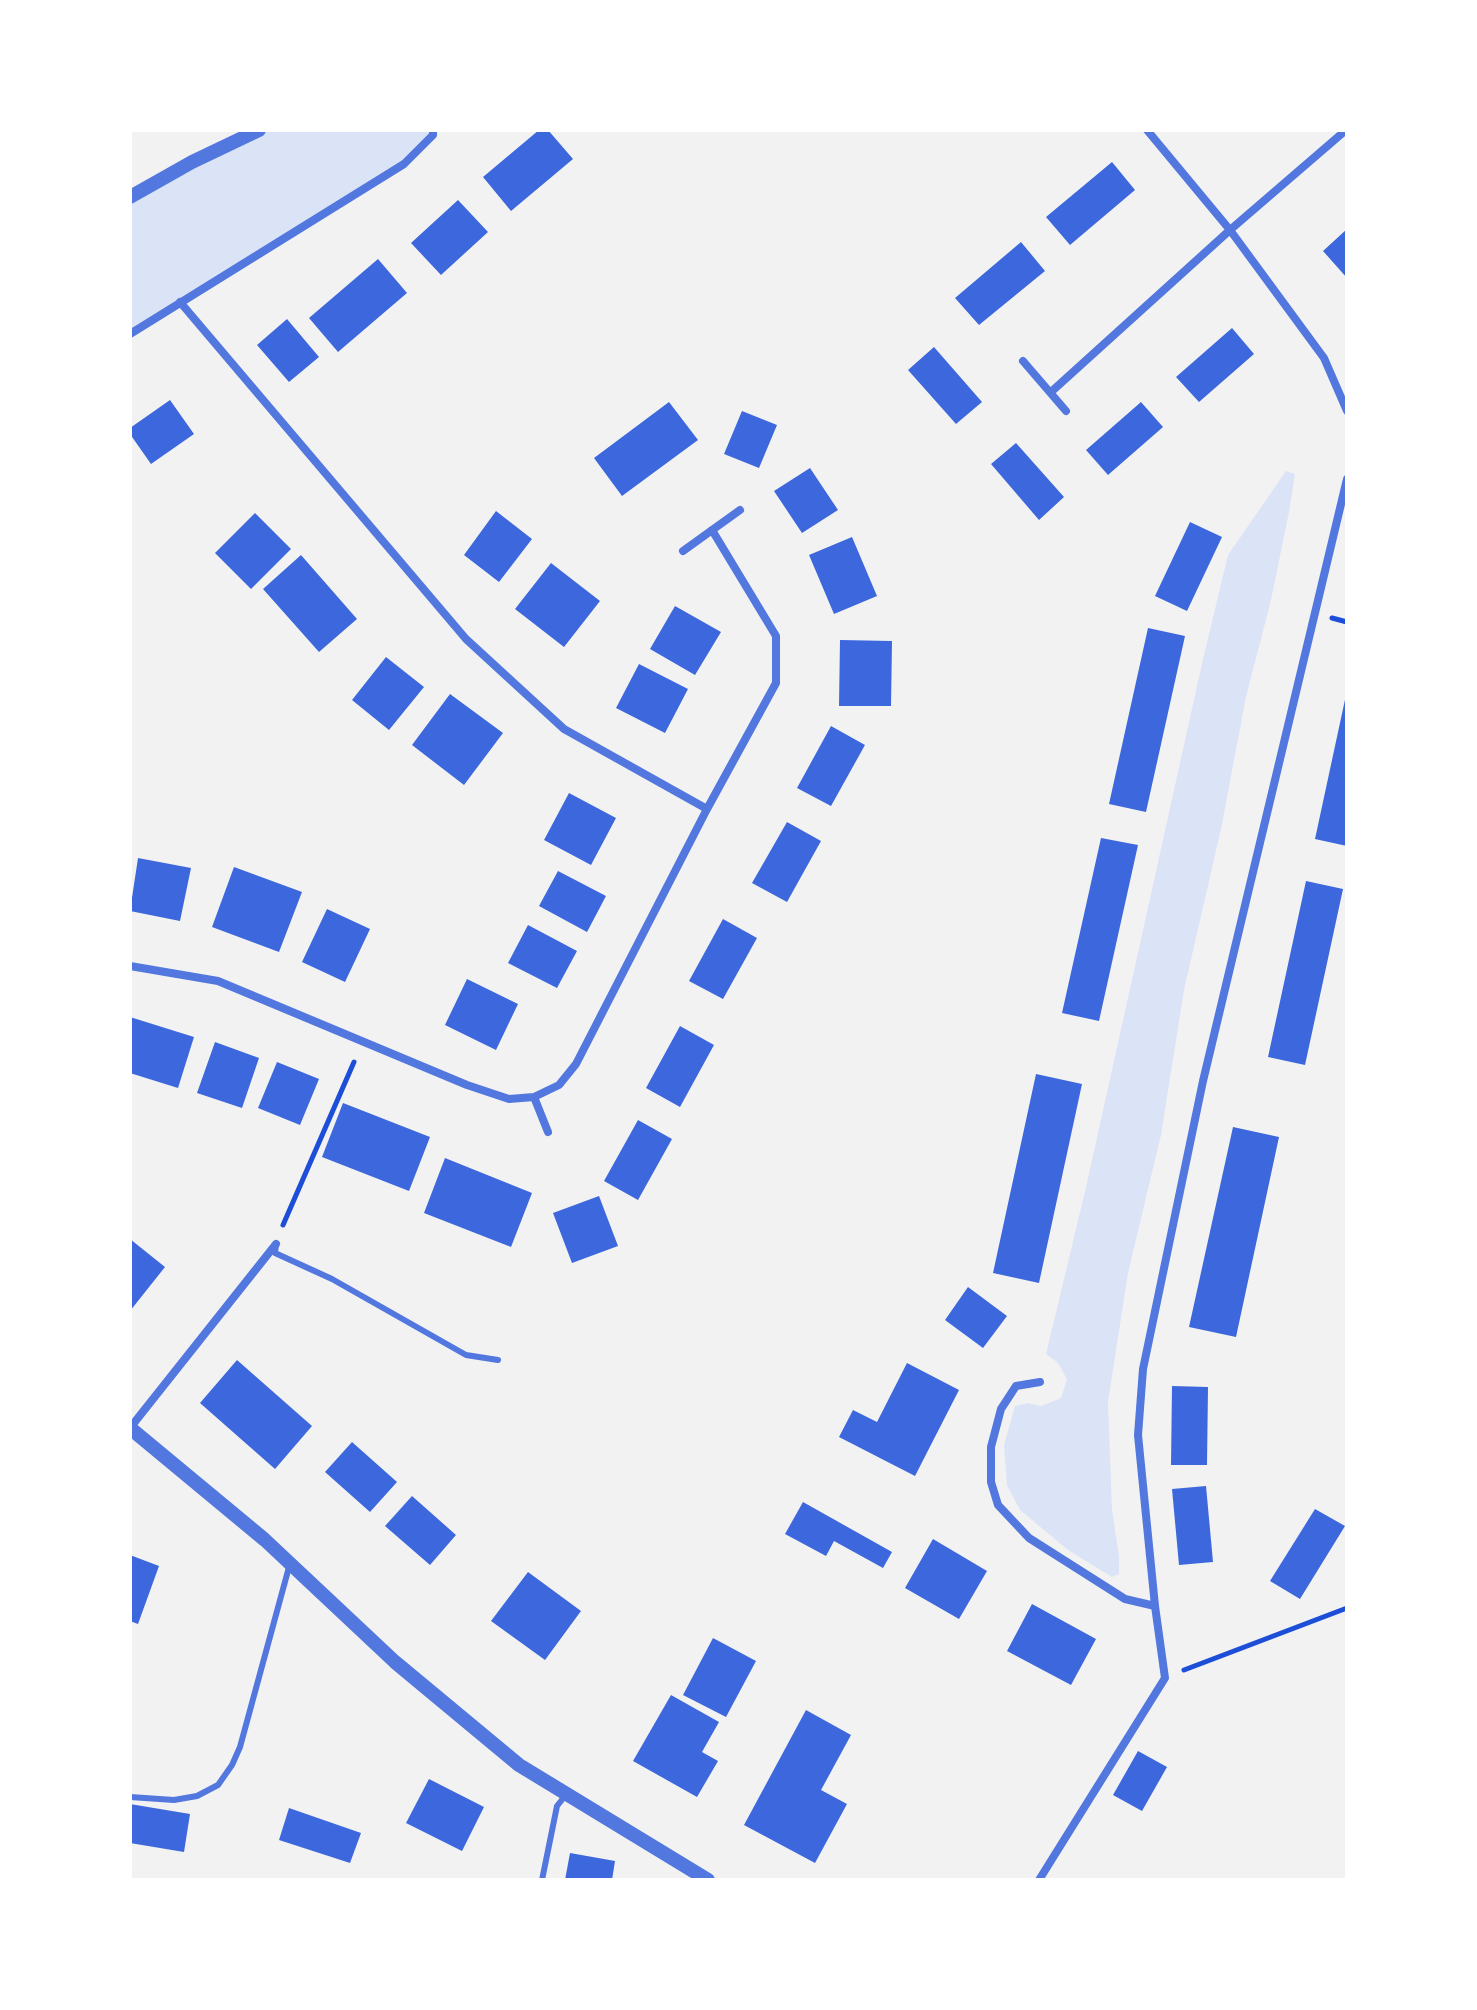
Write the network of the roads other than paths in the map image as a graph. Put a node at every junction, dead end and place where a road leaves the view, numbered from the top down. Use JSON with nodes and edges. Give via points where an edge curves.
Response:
{"nodes":[{"id":1,"x":259,"y":130,"type":"edge"},
{"id":2,"x":433,"y":130,"type":"edge"},
{"id":3,"x":1147,"y":130,"type":"edge"},
{"id":4,"x":1346,"y":130,"type":"edge"},
{"id":5,"x":130,"y":197,"type":"edge"},
{"id":6,"x":1230,"y":230,"type":"junction"},
{"id":7,"x":180,"y":302,"type":"junction"},
{"id":8,"x":130,"y":334,"type":"edge"},
{"id":9,"x":1023,"y":361,"type":"dead end"},
{"id":10,"x":1051,"y":392,"type":"junction"},
{"id":11,"x":1066,"y":411,"type":"dead end"},
{"id":12,"x":1347,"y":411,"type":"edge"},
{"id":13,"x":1347,"y":479,"type":"edge"},
{"id":14,"x":740,"y":510,"type":"dead end"},
{"id":15,"x":712,"y":530,"type":"junction"},
{"id":16,"x":683,"y":551,"type":"dead end"},
{"id":17,"x":707,"y":809,"type":"junction"},
{"id":18,"x":130,"y":966,"type":"edge"},
{"id":19,"x":534,"y":1097,"type":"junction"},
{"id":20,"x":548,"y":1132,"type":"dead end"},
{"id":21,"x":276,"y":1244,"type":"joint"},
{"id":22,"x":498,"y":1360,"type":"dead end"},
{"id":23,"x":1040,"y":1382,"type":"dead end"},
{"id":24,"x":130,"y":1428,"type":"edge"},
{"id":25,"x":290,"y":1563,"type":"junction"},
{"id":26,"x":1155,"y":1606,"type":"junction"},
{"id":27,"x":566,"y":1794,"type":"junction"},
{"id":28,"x":130,"y":1797,"type":"edge"},
{"id":29,"x":542,"y":1880,"type":"edge"},
{"id":30,"x":708,"y":1880,"type":"edge"},
{"id":31,"x":1039,"y":1880,"type":"edge"}],
"edges":[{"from":1,"to":5,"type":"street"},
{"from":2,"to":7,"type":"street","via":[[404,164]]},
{"from":3,"to":6,"type":"street"},
{"from":4,"to":6,"type":"street"},
{"from":6,"to":10,"type":"street"},
{"from":6,"to":12,"type":"street","via":[[1324,358]]},
{"from":7,"to":8,"type":"street"},
{"from":7,"to":17,"type":"street","via":[[466,639],[564,729]]},
{"from":9,"to":10,"type":"street"},
{"from":10,"to":11,"type":"street"},
{"from":13,"to":26,"type":"street","via":[[1203,1081],[1143,1369],[1138,1435]]},
{"from":14,"to":15,"type":"street"},
{"from":15,"to":16,"type":"street"},
{"from":15,"to":17,"type":"street","via":[[776,636],[776,683]]},
{"from":17,"to":19,"type":"street","via":[[576,1064],[559,1085]]},
{"from":18,"to":19,"type":"street","via":[[218,981],[509,1099]]},
{"from":19,"to":20,"type":"street"},
{"from":21,"to":22,"type":"lane","via":[[275,1253],[466,1355]]},
{"from":21,"to":24,"type":"street"},
{"from":23,"to":26,"type":"street","via":[[1016,1386],[1001,1409],[991,1447],[991,1482],[998,1505],[1029,1538],[1125,1599]]},
{"from":24,"to":25,"type":"street"},
{"from":25,"to":27,"type":"street","via":[[395,1662],[519,1765]]},
{"from":25,"to":28,"type":"lane","via":[[240,1747],[225,1775],[197,1796]]},
{"from":26,"to":31,"type":"street","via":[[1165,1678]]},
{"from":27,"to":29,"type":"lane","via":[[557,1806]]},
{"from":27,"to":30,"type":"street"}]}
